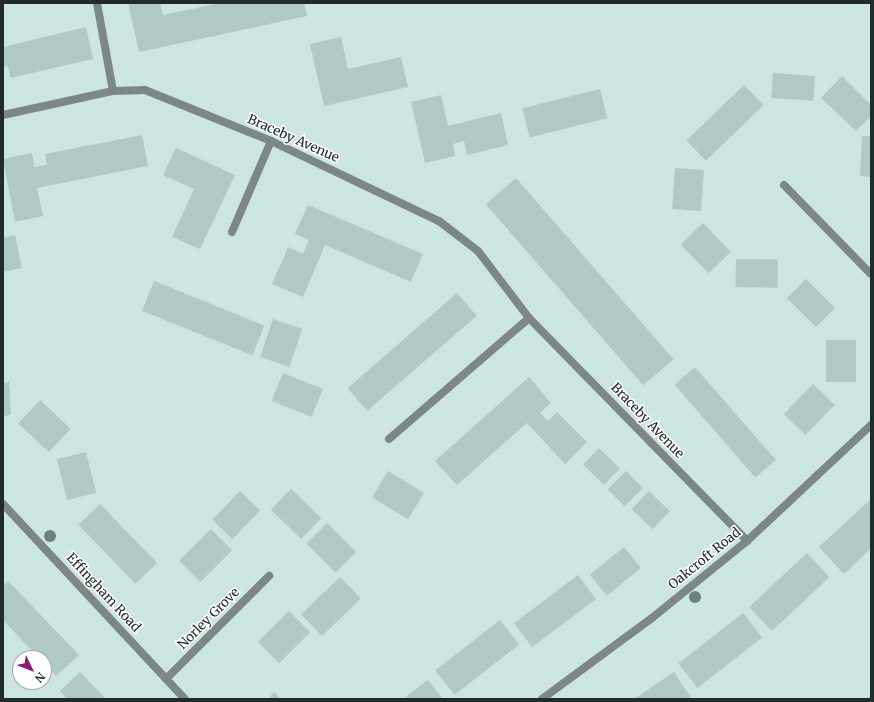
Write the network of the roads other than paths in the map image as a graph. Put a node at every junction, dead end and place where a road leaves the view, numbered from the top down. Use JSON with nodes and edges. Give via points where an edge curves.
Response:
{"nodes":[{"id":1,"x":97,"y":3,"type":"edge"},
{"id":2,"x":113,"y":91,"type":"junction"},
{"id":3,"x":3,"y":115,"type":"edge"},
{"id":4,"x":271,"y":141,"type":"junction"},
{"id":5,"x":784,"y":185,"type":"dead end"},
{"id":6,"x":232,"y":232,"type":"dead end"},
{"id":7,"x":871,"y":274,"type":"edge"},
{"id":8,"x":529,"y":318,"type":"junction"},
{"id":9,"x":871,"y":425,"type":"edge"},
{"id":10,"x":389,"y":439,"type":"dead end"},
{"id":11,"x":3,"y":504,"type":"edge"},
{"id":12,"x":747,"y":541,"type":"junction"},
{"id":13,"x":269,"y":576,"type":"dead end"},
{"id":14,"x":166,"y":679,"type":"junction"},
{"id":15,"x":185,"y":699,"type":"edge"},
{"id":16,"x":542,"y":699,"type":"edge"}],
"edges":[{"from":1,"to":2,"type":"street"},
{"from":2,"to":3,"type":"street","name":"Braceby Avenue"},
{"from":2,"to":4,"type":"street","name":"Braceby Avenue","via":[[145,90]]},
{"from":4,"to":6,"type":"street"},
{"from":4,"to":8,"type":"street","name":"Braceby Avenue","via":[[438,221],[478,252]]},
{"from":5,"to":7,"type":"street"},
{"from":8,"to":10,"type":"street"},
{"from":8,"to":12,"type":"street","name":"Braceby Avenue"},
{"from":9,"to":12,"type":"street","name":"Oakcroft Road"},
{"from":11,"to":14,"type":"street","name":"Effingham Road"},
{"from":12,"to":16,"type":"street","name":"Oakcroft Road","via":[[652,618]]},
{"from":13,"to":14,"type":"street","name":"Norley Grove"},
{"from":14,"to":15,"type":"street","name":"Effingham Road"}]}
